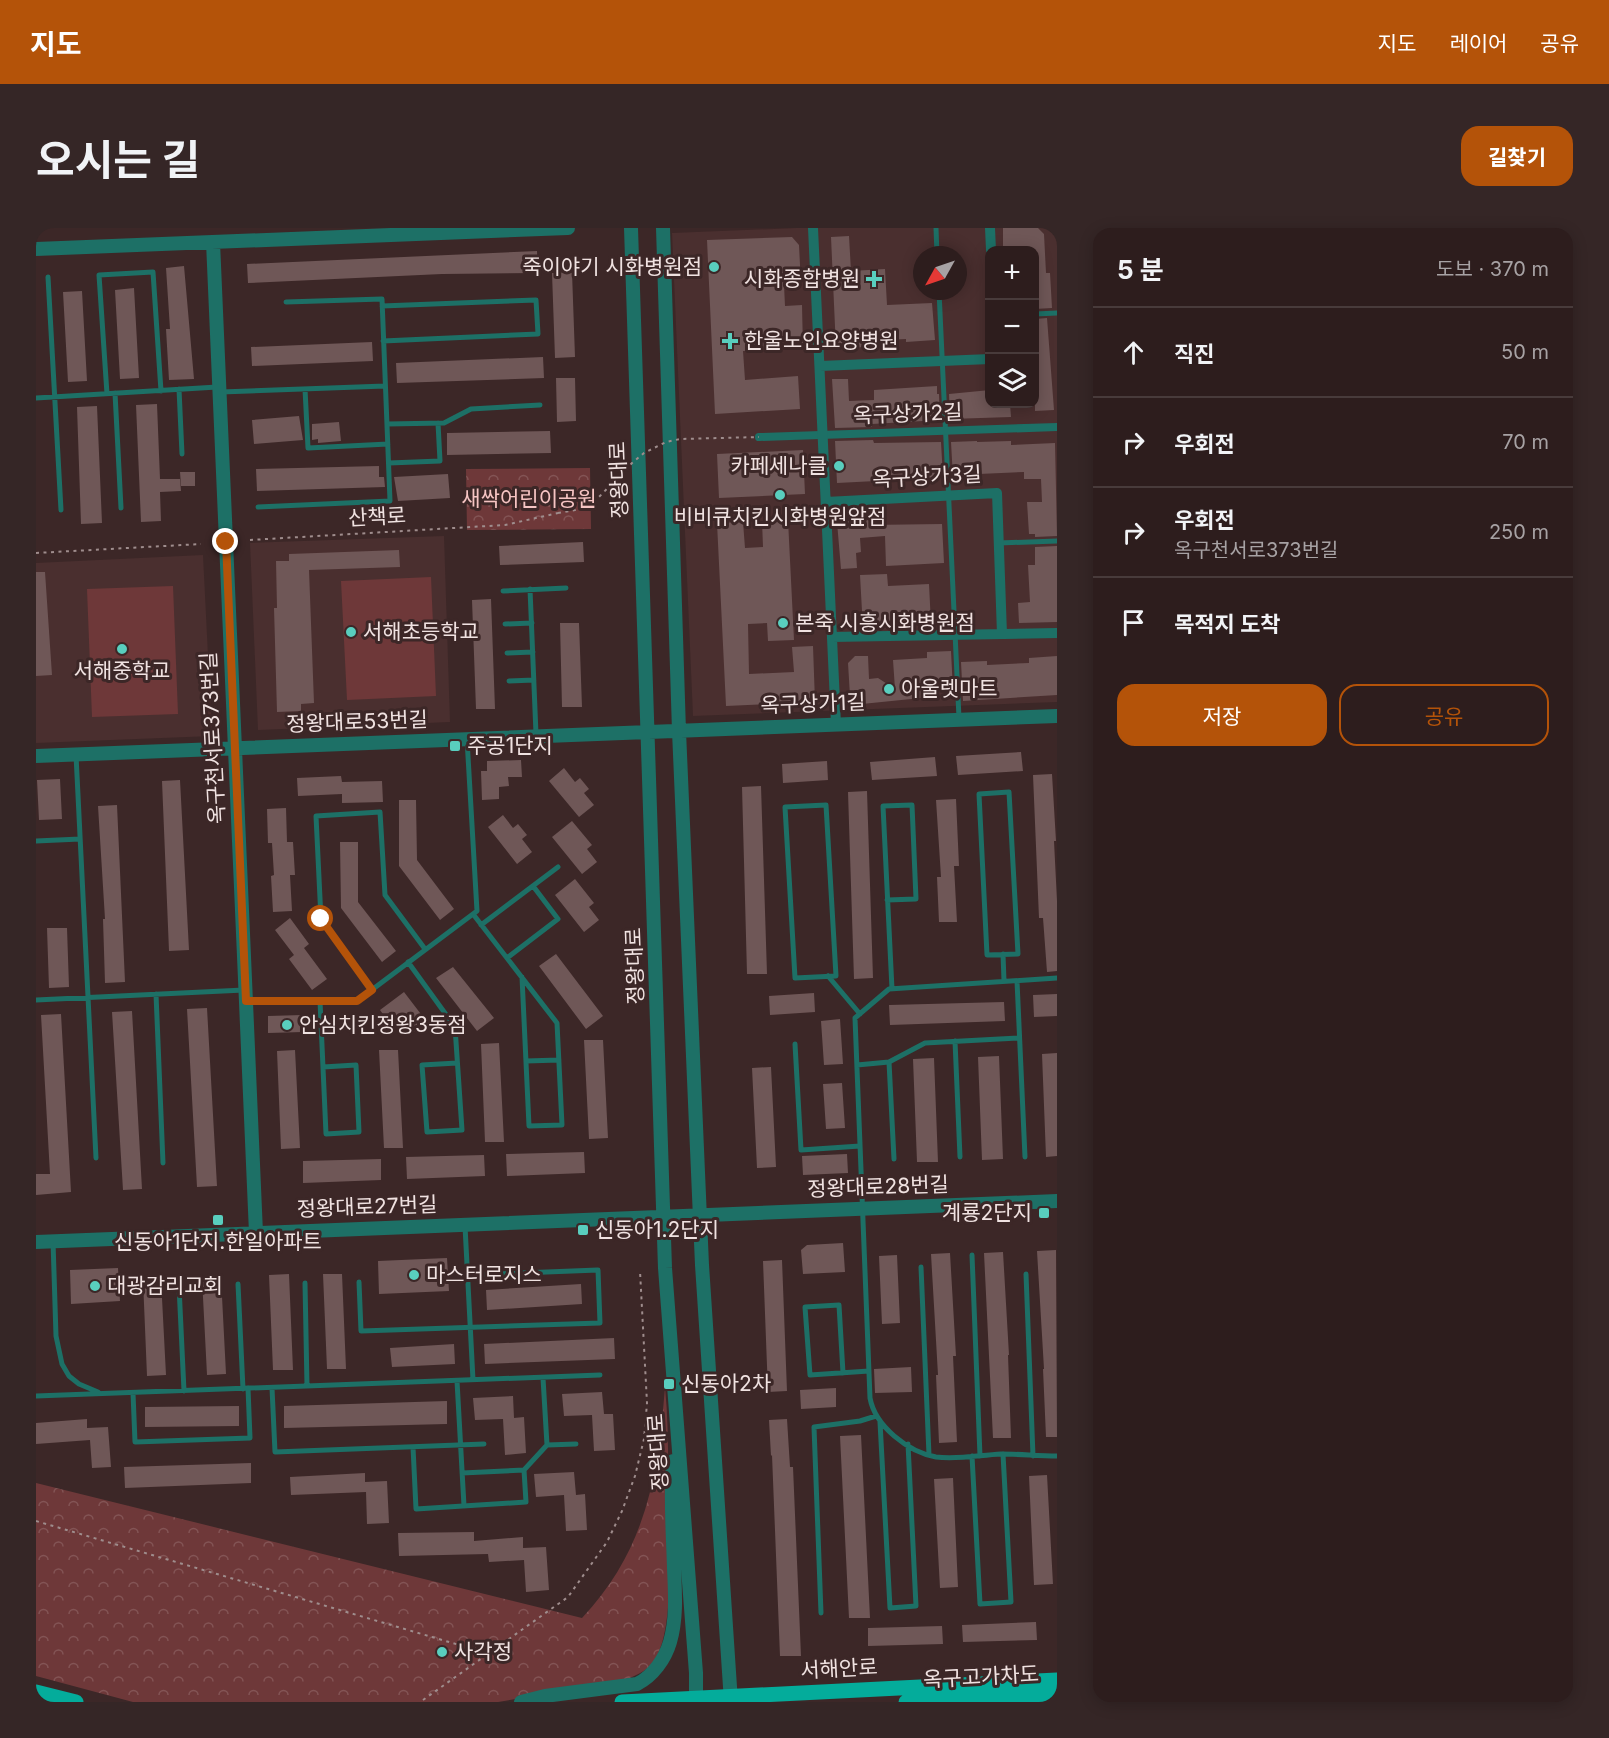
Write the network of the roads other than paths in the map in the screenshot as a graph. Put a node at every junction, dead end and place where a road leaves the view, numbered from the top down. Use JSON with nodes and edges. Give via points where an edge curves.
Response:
{"nodes":[{"id":1,"x":568,"y":228,"type":"edge"},
{"id":2,"x":631,"y":228,"type":"edge"},
{"id":3,"x":663,"y":228,"type":"edge"},
{"id":4,"x":813,"y":228,"type":"edge"},
{"id":5,"x":936,"y":228,"type":"edge"},
{"id":6,"x":990,"y":228,"type":"edge"},
{"id":7,"x":213,"y":242,"type":"junction"},
{"id":8,"x":937,"y":246,"type":"edge"},
{"id":9,"x":991,"y":246,"type":"edge"},
{"id":10,"x":36,"y":249,"type":"edge"},
{"id":11,"x":48,"y":277,"type":"dead end"},
{"id":12,"x":939,"y":300,"type":"edge"},
{"id":13,"x":286,"y":302,"type":"dead end"},
{"id":14,"x":382,"y":306,"type":"junction"},
{"id":15,"x":1039,"y":314,"type":"edge"},
{"id":16,"x":1057,"y":314,"type":"edge"},
{"id":17,"x":384,"y":341,"type":"junction"},
{"id":18,"x":985,"y":359,"type":"edge"},
{"id":19,"x":942,"y":361,"type":"junction"},
{"id":20,"x":820,"y":366,"type":"junction"},
{"id":21,"x":385,"y":386,"type":"junction"},
{"id":22,"x":179,"y":389,"type":"junction"},
{"id":23,"x":305,"y":389,"type":"junction"},
{"id":24,"x":219,"y":390,"type":"junction"},
{"id":25,"x":161,"y":391,"type":"junction"},
{"id":26,"x":115,"y":393,"type":"junction"},
{"id":27,"x":107,"y":394,"type":"junction"},
{"id":28,"x":55,"y":397,"type":"junction"},
{"id":29,"x":36,"y":398,"type":"edge"},
{"id":30,"x":540,"y":405,"type":"dead end"},
{"id":31,"x":438,"y":423,"type":"junction"},
{"id":32,"x":387,"y":424,"type":"junction"},
{"id":33,"x":1057,"y":427,"type":"edge"},
{"id":34,"x":945,"y":431,"type":"junction"},
{"id":35,"x":823,"y":435,"type":"junction"},
{"id":36,"x":759,"y":437,"type":"road end"},
{"id":37,"x":388,"y":444,"type":"junction"},
{"id":38,"x":182,"y":454,"type":"dead end"},
{"id":39,"x":389,"y":463,"type":"junction"},
{"id":40,"x":948,"y":495,"type":"junction"},
{"id":41,"x":826,"y":502,"type":"junction"},
{"id":42,"x":258,"y":507,"type":"dead end"},
{"id":43,"x":121,"y":508,"type":"dead end"},
{"id":44,"x":61,"y":510,"type":"dead end"},
{"id":45,"x":1057,"y":541,"type":"edge"},
{"id":46,"x":999,"y":543,"type":"junction"},
{"id":47,"x":566,"y":588,"type":"dead end"},
{"id":48,"x":530,"y":590,"type":"junction"},
{"id":49,"x":503,"y":591,"type":"dead end"},
{"id":50,"x":532,"y":623,"type":"junction"},
{"id":51,"x":505,"y":624,"type":"dead end"},
{"id":52,"x":1057,"y":633,"type":"edge"},
{"id":53,"x":1002,"y":634,"type":"junction"},
{"id":54,"x":955,"y":635,"type":"junction"},
{"id":55,"x":832,"y":637,"type":"junction"},
{"id":56,"x":533,"y":652,"type":"junction"},
{"id":57,"x":507,"y":653,"type":"dead end"},
{"id":58,"x":534,"y":680,"type":"junction"},
{"id":59,"x":509,"y":681,"type":"dead end"},
{"id":60,"x":1057,"y":716,"type":"edge"},
{"id":61,"x":959,"y":720,"type":"junction"},
{"id":62,"x":836,"y":724,"type":"junction"},
{"id":63,"x":679,"y":730,"type":"junction"},
{"id":64,"x":648,"y":732,"type":"junction"},
{"id":65,"x":536,"y":736,"type":"junction"},
{"id":66,"x":466,"y":739,"type":"junction"},
{"id":67,"x":235,"y":747,"type":"junction"},
{"id":68,"x":76,"y":753,"type":"junction"},
{"id":69,"x":36,"y":756,"type":"edge"},
{"id":70,"x":80,"y":840,"type":"junction"},
{"id":71,"x":36,"y":841,"type":"edge"},
{"id":72,"x":558,"y":867,"type":"dead end"},
{"id":73,"x":533,"y":886,"type":"junction"},
{"id":74,"x":887,"y":900,"type":"junction"},
{"id":75,"x":472,"y":914,"type":"junction"},
{"id":76,"x":481,"y":925,"type":"junction"},
{"id":77,"x":425,"y":949,"type":"junction"},
{"id":78,"x":1003,"y":954,"type":"junction"},
{"id":79,"x":507,"y":958,"type":"junction"},
{"id":80,"x":408,"y":963,"type":"junction"},
{"id":81,"x":828,"y":976,"type":"junction"},
{"id":82,"x":522,"y":977,"type":"junction"},
{"id":83,"x":1057,"y":978,"type":"edge"},
{"id":84,"x":1004,"y":981,"type":"junction"},
{"id":85,"x":1017,"y":981,"type":"junction"},
{"id":86,"x":892,"y":989,"type":"junction"},
{"id":87,"x":372,"y":990,"type":"junction"},
{"id":88,"x":156,"y":994,"type":"junction"},
{"id":89,"x":246,"y":995,"type":"junction"},
{"id":90,"x":87,"y":997,"type":"junction"},
{"id":91,"x":36,"y":1000,"type":"edge"},
{"id":92,"x":320,"y":1001,"type":"junction"},
{"id":93,"x":860,"y":1014,"type":"junction"},
{"id":94,"x":1019,"y":1038,"type":"junction"},
{"id":95,"x":955,"y":1041,"type":"junction"},
{"id":96,"x":795,"y":1044,"type":"dead end"},
{"id":97,"x":559,"y":1060,"type":"junction"},
{"id":98,"x":526,"y":1062,"type":"junction"},
{"id":99,"x":889,"y":1062,"type":"junction"},
{"id":100,"x":457,"y":1063,"type":"junction"},
{"id":101,"x":857,"y":1065,"type":"junction"},
{"id":102,"x":323,"y":1067,"type":"junction"},
{"id":103,"x":860,"y":1146,"type":"junction"},
{"id":104,"x":960,"y":1157,"type":"dead end"},
{"id":105,"x":1025,"y":1157,"type":"dead end"},
{"id":106,"x":96,"y":1158,"type":"dead end"},
{"id":107,"x":894,"y":1159,"type":"dead end"},
{"id":108,"x":163,"y":1163,"type":"dead end"},
{"id":109,"x":1057,"y":1201,"type":"edge"},
{"id":110,"x":863,"y":1209,"type":"junction"},
{"id":111,"x":700,"y":1215,"type":"junction"},
{"id":112,"x":664,"y":1217,"type":"junction"},
{"id":113,"x":465,"y":1225,"type":"junction"},
{"id":114,"x":256,"y":1233,"type":"junction"},
{"id":115,"x":53,"y":1241,"type":"junction"},
{"id":116,"x":36,"y":1242,"type":"edge"},
{"id":117,"x":972,"y":1255,"type":"dead end"},
{"id":118,"x":921,"y":1267,"type":"dead end"},
{"id":119,"x":1026,"y":1274,"type":"dead end"},
{"id":120,"x":468,"y":1275,"type":"junction"},
{"id":121,"x":359,"y":1281,"type":"dead end"},
{"id":122,"x":305,"y":1283,"type":"dead end"},
{"id":123,"x":238,"y":1284,"type":"dead end"},
{"id":124,"x":179,"y":1286,"type":"dead end"},
{"id":125,"x":470,"y":1328,"type":"junction"},
{"id":126,"x":868,"y":1371,"type":"junction"},
{"id":127,"x":843,"y":1372,"type":"junction"},
{"id":128,"x":600,"y":1376,"type":"dead end"},
{"id":129,"x":543,"y":1378,"type":"junction"},
{"id":130,"x":473,"y":1380,"type":"junction"},
{"id":131,"x":458,"y":1381,"type":"junction"},
{"id":132,"x":307,"y":1386,"type":"junction"},
{"id":133,"x":272,"y":1388,"type":"junction"},
{"id":134,"x":245,"y":1389,"type":"junction"},
{"id":135,"x":184,"y":1391,"type":"junction"},
{"id":136,"x":133,"y":1393,"type":"junction"},
{"id":137,"x":105,"y":1394,"type":"junction"},
{"id":138,"x":36,"y":1396,"type":"edge"},
{"id":139,"x":876,"y":1416,"type":"junction"},
{"id":140,"x":880,"y":1422,"type":"junction"},
{"id":141,"x":677,"y":1423,"type":"junction"},
{"id":142,"x":484,"y":1444,"type":"dead end"},
{"id":143,"x":576,"y":1444,"type":"dead end"},
{"id":144,"x":908,"y":1444,"type":"junction"},
{"id":145,"x":461,"y":1445,"type":"junction"},
{"id":146,"x":547,"y":1445,"type":"junction"},
{"id":147,"x":412,"y":1447,"type":"junction"},
{"id":148,"x":1003,"y":1454,"type":"junction"},
{"id":149,"x":929,"y":1455,"type":"junction"},
{"id":150,"x":972,"y":1456,"type":"junction"},
{"id":151,"x":980,"y":1456,"type":"junction"},
{"id":152,"x":1033,"y":1456,"type":"junction"},
{"id":153,"x":1057,"y":1456,"type":"edge"},
{"id":154,"x":524,"y":1470,"type":"junction"},
{"id":155,"x":462,"y":1473,"type":"junction"},
{"id":156,"x":464,"y":1506,"type":"junction"},
{"id":157,"x":821,"y":1614,"type":"dead end"},
{"id":158,"x":1057,"y":1680,"type":"edge"},
{"id":159,"x":36,"y":1692,"type":"edge"},
{"id":160,"x":1057,"y":1695,"type":"edge"},
{"id":161,"x":730,"y":1699,"type":"edge"},
{"id":162,"x":696,"y":1700,"type":"edge"},
{"id":163,"x":76,"y":1702,"type":"edge"},
{"id":164,"x":521,"y":1702,"type":"edge"},
{"id":165,"x":622,"y":1702,"type":"edge"},
{"id":166,"x":906,"y":1702,"type":"edge"}],
"edges":[{"from":1,"to":7,"type":"street"},
{"from":2,"to":64,"type":"street","name":"정왕대로"},
{"from":3,"to":63,"type":"street"},
{"from":4,"to":20,"type":"street"},
{"from":5,"to":8,"type":"lane"},
{"from":6,"to":9,"type":"street"},
{"from":7,"to":10,"type":"street"},
{"from":7,"to":24,"type":"street","name":"옥구천서로373번길"},
{"from":11,"to":28,"type":"lane"},
{"from":12,"to":19,"type":"lane"},
{"from":13,"to":14,"type":"lane","via":[[382,299]]},
{"from":14,"to":17,"type":"lane"},
{"from":14,"to":17,"type":"lane","via":[[536,300],[538,334]]},
{"from":15,"to":16,"type":"lane"},
{"from":17,"to":21,"type":"lane"},
{"from":18,"to":19,"type":"street"},
{"from":19,"to":20,"type":"street"},
{"from":19,"to":34,"type":"lane"},
{"from":20,"to":35,"type":"street"},
{"from":21,"to":23,"type":"lane"},
{"from":21,"to":32,"type":"lane"},
{"from":22,"to":24,"type":"lane"},
{"from":22,"to":25,"type":"lane"},
{"from":22,"to":38,"type":"lane"},
{"from":23,"to":24,"type":"lane"},
{"from":23,"to":37,"type":"lane","via":[[308,448]]},
{"from":24,"to":67,"type":"street","name":"옥구천서로373번길"},
{"from":25,"to":26,"type":"lane"},
{"from":25,"to":27,"type":"lane","via":[[153,272],[99,276]]},
{"from":26,"to":27,"type":"lane"},
{"from":26,"to":43,"type":"lane"},
{"from":27,"to":28,"type":"lane"},
{"from":28,"to":29,"type":"lane"},
{"from":28,"to":44,"type":"lane"},
{"from":30,"to":31,"type":"lane","via":[[471,409]]},
{"from":31,"to":32,"type":"lane"},
{"from":31,"to":39,"type":"lane","via":[[440,461]]},
{"from":32,"to":37,"type":"lane"},
{"from":33,"to":34,"type":"street","name":"옥구상가2길"},
{"from":34,"to":35,"type":"street","name":"옥구상가2길"},
{"from":34,"to":40,"type":"lane"},
{"from":35,"to":36,"type":"street","name":"옥구상가2길"},
{"from":35,"to":41,"type":"street"},
{"from":37,"to":39,"type":"lane"},
{"from":39,"to":42,"type":"lane","via":[[390,501]]},
{"from":40,"to":41,"type":"street","name":"옥구상가3길"},
{"from":40,"to":46,"type":"street","name":"옥구상가3길","via":[[997,493]]},
{"from":40,"to":54,"type":"lane"},
{"from":41,"to":55,"type":"street"},
{"from":45,"to":46,"type":"lane"},
{"from":46,"to":53,"type":"street","name":"옥구상가3길"},
{"from":47,"to":48,"type":"lane"},
{"from":48,"to":49,"type":"lane"},
{"from":48,"to":50,"type":"lane"},
{"from":50,"to":51,"type":"lane"},
{"from":50,"to":56,"type":"lane"},
{"from":52,"to":53,"type":"street"},
{"from":53,"to":54,"type":"street"},
{"from":54,"to":55,"type":"street"},
{"from":54,"to":61,"type":"lane"},
{"from":55,"to":62,"type":"street"},
{"from":56,"to":57,"type":"lane"},
{"from":56,"to":58,"type":"lane"},
{"from":58,"to":59,"type":"lane"},
{"from":58,"to":65,"type":"lane"},
{"from":60,"to":61,"type":"street","name":"옥구상가1길"},
{"from":61,"to":62,"type":"street","name":"옥구상가1길"},
{"from":62,"to":63,"type":"street","name":"옥구상가1길"},
{"from":63,"to":64,"type":"street","name":"정왕대로53번길"},
{"from":63,"to":111,"type":"street"},
{"from":64,"to":65,"type":"street","name":"정왕대로53번길"},
{"from":64,"to":112,"type":"street","name":"정왕대로"},
{"from":65,"to":66,"type":"street","name":"정왕대로53번길"},
{"from":66,"to":67,"type":"street","name":"정왕대로53번길"},
{"from":66,"to":75,"type":"lane","via":[[477,911]]},
{"from":67,"to":68,"type":"street","name":"정왕대로53번길"},
{"from":67,"to":89,"type":"street","name":"옥구천서로373번길"},
{"from":68,"to":69,"type":"street","name":"정왕대로53번길"},
{"from":68,"to":70,"type":"lane"},
{"from":70,"to":71,"type":"lane"},
{"from":70,"to":90,"type":"lane"},
{"from":72,"to":73,"type":"lane"},
{"from":73,"to":76,"type":"lane"},
{"from":73,"to":79,"type":"lane","via":[[558,919]]},
{"from":74,"to":74,"type":"lane","via":[[916,899],[912,805],[883,806]]},
{"from":74,"to":86,"type":"lane"},
{"from":75,"to":76,"type":"lane"},
{"from":75,"to":77,"type":"lane"},
{"from":76,"to":79,"type":"lane"},
{"from":77,"to":80,"type":"lane"},
{"from":77,"to":87,"type":"lane","via":[[385,894],[380,812],[316,816],[321,919]]},
{"from":78,"to":78,"type":"lane","via":[[1018,954],[1009,792],[979,794],[987,955]]},
{"from":78,"to":84,"type":"lane"},
{"from":79,"to":82,"type":"lane"},
{"from":80,"to":87,"type":"lane"},
{"from":80,"to":100,"type":"lane","via":[[455,1027]]},
{"from":81,"to":81,"type":"lane","via":[[836,976],[826,805],[785,807],[795,978]]},
{"from":81,"to":93,"type":"lane"},
{"from":82,"to":97,"type":"lane","via":[[558,1023]]},
{"from":82,"to":98,"type":"lane"},
{"from":83,"to":85,"type":"lane"},
{"from":84,"to":85,"type":"lane"},
{"from":84,"to":86,"type":"lane"},
{"from":85,"to":94,"type":"lane"},
{"from":86,"to":93,"type":"lane"},
{"from":87,"to":92,"type":"lane","via":[[357,1001]]},
{"from":88,"to":89,"type":"lane"},
{"from":88,"to":90,"type":"lane"},
{"from":88,"to":108,"type":"lane"},
{"from":89,"to":92,"type":"lane"},
{"from":89,"to":114,"type":"street","name":"옥구천서로373번길"},
{"from":90,"to":91,"type":"lane"},
{"from":90,"to":106,"type":"lane"},
{"from":92,"to":102,"type":"lane"},
{"from":93,"to":101,"type":"lane","via":[[855,1018]]},
{"from":94,"to":95,"type":"lane"},
{"from":94,"to":105,"type":"lane"},
{"from":95,"to":99,"type":"lane","via":[[925,1043]]},
{"from":95,"to":104,"type":"lane"},
{"from":96,"to":103,"type":"lane","via":[[801,1150]]},
{"from":97,"to":98,"type":"lane"},
{"from":97,"to":98,"type":"lane","via":[[562,1125],[529,1126]]},
{"from":99,"to":101,"type":"lane"},
{"from":99,"to":107,"type":"lane"},
{"from":100,"to":100,"type":"lane","via":[[462,1130],[427,1132],[422,1065]]},
{"from":101,"to":103,"type":"lane"},
{"from":102,"to":102,"type":"lane","via":[[326,1134],[359,1132],[356,1065]]},
{"from":103,"to":110,"type":"lane"},
{"from":109,"to":110,"type":"street","name":"정왕대로28번길"},
{"from":110,"to":111,"type":"street","name":"정왕대로28번길"},
{"from":110,"to":126,"type":"lane"},
{"from":111,"to":112,"type":"street","name":"정왕대로27번길"},
{"from":111,"to":161,"type":"street"},
{"from":112,"to":113,"type":"street","name":"정왕대로27번길"},
{"from":112,"to":141,"type":"street","name":"정왕대로"},
{"from":113,"to":114,"type":"street","name":"정왕대로27번길"},
{"from":113,"to":120,"type":"lane"},
{"from":114,"to":115,"type":"street","name":"정왕대로27번길"},
{"from":115,"to":116,"type":"street","name":"정왕대로27번길"},
{"from":115,"to":137,"type":"lane","via":[[57,1351],[69,1376],[90,1390]]},
{"from":117,"to":151,"type":"lane"},
{"from":118,"to":149,"type":"lane"},
{"from":119,"to":152,"type":"lane"},
{"from":120,"to":125,"type":"lane"},
{"from":120,"to":125,"type":"lane","via":[[598,1270],[600,1323]]},
{"from":121,"to":125,"type":"lane","via":[[361,1331]]},
{"from":122,"to":132,"type":"lane"},
{"from":123,"to":134,"type":"lane"},
{"from":124,"to":135,"type":"lane"},
{"from":125,"to":130,"type":"lane"},
{"from":126,"to":127,"type":"lane"},
{"from":126,"to":139,"type":"lane"},
{"from":127,"to":127,"type":"lane","via":[[810,1375],[805,1307],[839,1305]]},
{"from":128,"to":129,"type":"lane"},
{"from":129,"to":130,"type":"lane"},
{"from":129,"to":146,"type":"lane"},
{"from":130,"to":131,"type":"lane"},
{"from":131,"to":132,"type":"lane"},
{"from":131,"to":145,"type":"lane"},
{"from":132,"to":133,"type":"lane"},
{"from":133,"to":134,"type":"lane"},
{"from":133,"to":147,"type":"lane","via":[[275,1452]]},
{"from":134,"to":135,"type":"lane"},
{"from":134,"to":136,"type":"lane","via":[[250,1438],[135,1442]]},
{"from":135,"to":136,"type":"lane"},
{"from":136,"to":137,"type":"lane"},
{"from":137,"to":138,"type":"lane"},
{"from":139,"to":140,"type":"lane"},
{"from":139,"to":157,"type":"lane","via":[[814,1427]]},
{"from":140,"to":144,"type":"lane"},
{"from":140,"to":144,"type":"lane","via":[[890,1608],[916,1606]]},
{"from":141,"to":162,"type":"street","name":"정왕대로"},
{"from":141,"to":164,"type":"street","via":[[671,1483],[675,1596],[670,1642],[662,1662],[637,1684]]},
{"from":142,"to":145,"type":"lane"},
{"from":143,"to":146,"type":"lane"},
{"from":144,"to":149,"type":"lane"},
{"from":145,"to":147,"type":"lane"},
{"from":145,"to":155,"type":"lane"},
{"from":146,"to":154,"type":"lane"},
{"from":147,"to":156,"type":"lane","via":[[416,1509]]},
{"from":148,"to":150,"type":"lane","via":[[1011,1602],[980,1604]]},
{"from":148,"to":151,"type":"lane"},
{"from":148,"to":152,"type":"lane"},
{"from":149,"to":150,"type":"lane"},
{"from":150,"to":151,"type":"lane"},
{"from":152,"to":153,"type":"lane"},
{"from":154,"to":155,"type":"lane"},
{"from":154,"to":156,"type":"lane","via":[[526,1503]]},
{"from":155,"to":156,"type":"lane"},
{"from":158,"to":161,"type":"main road","name":"서해안로"},
{"from":159,"to":163,"type":"main road"},
{"from":160,"to":166,"type":"main road","name":"옥구고가차도"},
{"from":161,"to":162,"type":"main road","name":"서해안로"},
{"from":162,"to":165,"type":"main road","name":"서해안로"}]}
